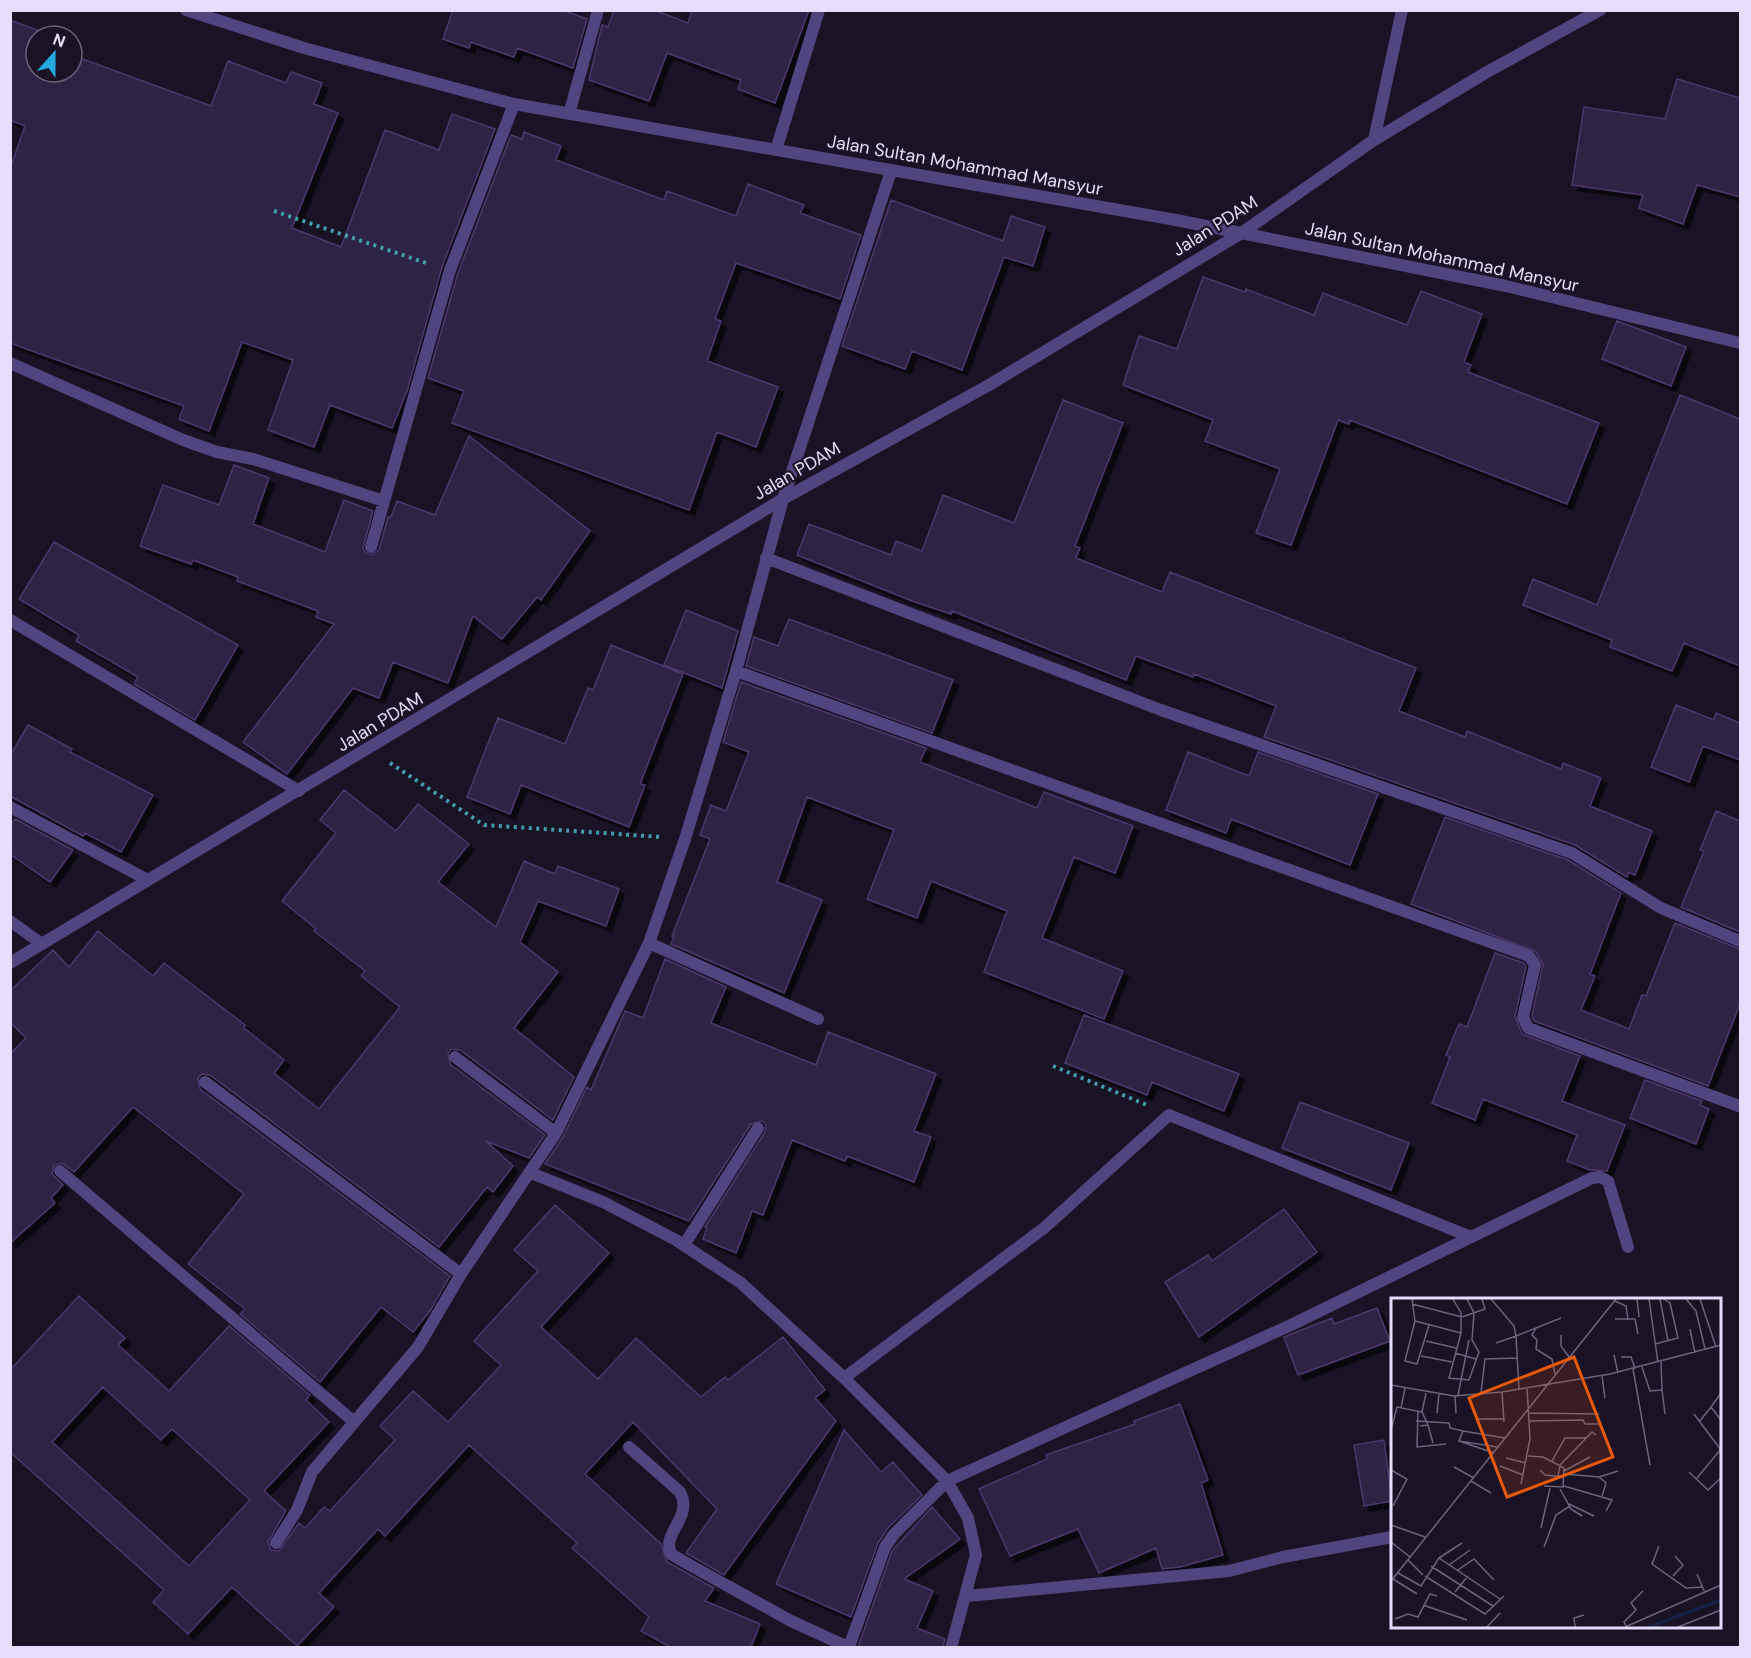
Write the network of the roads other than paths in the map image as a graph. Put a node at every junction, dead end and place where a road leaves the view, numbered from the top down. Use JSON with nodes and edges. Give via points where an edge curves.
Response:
{"nodes":[{"id":1,"x":186,"y":10,"type":"edge"},
{"id":2,"x":598,"y":10,"type":"edge"},
{"id":3,"x":819,"y":10,"type":"edge"},
{"id":4,"x":1402,"y":10,"type":"edge"},
{"id":5,"x":1600,"y":10,"type":"edge"},
{"id":6,"x":514,"y":104,"type":"junction"},
{"id":7,"x":569,"y":114,"type":"junction"},
{"id":8,"x":1374,"y":140,"type":"junction"},
{"id":9,"x":776,"y":150,"type":"junction"},
{"id":10,"x":891,"y":171,"type":"junction"},
{"id":11,"x":1239,"y":234,"type":"junction"},
{"id":12,"x":1740,"y":343,"type":"edge"},
{"id":13,"x":10,"y":363,"type":"edge"},
{"id":14,"x":783,"y":499,"type":"junction"},
{"id":15,"x":384,"y":501,"type":"junction"},
{"id":16,"x":371,"y":547,"type":"dead end"},
{"id":17,"x":765,"y":558,"type":"junction"},
{"id":18,"x":10,"y":620,"type":"edge"},
{"id":19,"x":736,"y":670,"type":"junction"},
{"id":20,"x":299,"y":791,"type":"junction"},
{"id":21,"x":10,"y":807,"type":"edge"},
{"id":22,"x":148,"y":880,"type":"junction"},
{"id":23,"x":10,"y":921,"type":"edge"},
{"id":24,"x":1740,"y":941,"type":"edge"},
{"id":25,"x":649,"y":942,"type":"junction"},
{"id":26,"x":42,"y":944,"type":"junction"},
{"id":27,"x":10,"y":963,"type":"edge"},
{"id":28,"x":818,"y":1019,"type":"dead end"},
{"id":29,"x":455,"y":1057,"type":"dead end"},
{"id":30,"x":205,"y":1082,"type":"dead end"},
{"id":31,"x":1739,"y":1106,"type":"edge"},
{"id":32,"x":758,"y":1128,"type":"dead end"},
{"id":33,"x":556,"y":1133,"type":"junction"},
{"id":34,"x":60,"y":1171,"type":"dead end"},
{"id":35,"x":531,"y":1173,"type":"junction"},
{"id":36,"x":1471,"y":1238,"type":"junction"},
{"id":37,"x":684,"y":1245,"type":"junction"},
{"id":38,"x":1628,"y":1247,"type":"dead end"},
{"id":39,"x":461,"y":1274,"type":"junction"},
{"id":40,"x":844,"y":1378,"type":"junction"},
{"id":41,"x":353,"y":1421,"type":"junction"},
{"id":42,"x":629,"y":1447,"type":"dead end"},
{"id":43,"x":946,"y":1481,"type":"junction"},
{"id":44,"x":1391,"y":1537,"type":"edge"},
{"id":45,"x":276,"y":1543,"type":"dead end"},
{"id":46,"x":967,"y":1596,"type":"junction"},
{"id":47,"x":849,"y":1647,"type":"edge"},
{"id":48,"x":953,"y":1647,"type":"edge"}],
"edges":[{"from":1,"to":6,"type":"street","name":"Jalan Sultan Mohammad Mansyur","via":[[304,48]]},
{"from":2,"to":7,"type":"street"},
{"from":3,"to":9,"type":"street"},
{"from":4,"to":8,"type":"street"},
{"from":5,"to":8,"type":"street","name":"Jalan PDAM"},
{"from":6,"to":7,"type":"street","name":"Jalan Sultan Mohammad Mansyur"},
{"from":6,"to":15,"type":"street","via":[[450,270]]},
{"from":7,"to":9,"type":"street","name":"Jalan Sultan Mohammad Mansyur"},
{"from":8,"to":11,"type":"street","name":"Jalan PDAM"},
{"from":9,"to":10,"type":"street","name":"Jalan Sultan Mohammad Mansyur"},
{"from":10,"to":11,"type":"street","name":"Jalan Sultan Mohammad Mansyur"},
{"from":10,"to":14,"type":"street"},
{"from":11,"to":12,"type":"street","name":"Jalan Sultan Mohammad Mansyur","via":[[1506,286]]},
{"from":11,"to":14,"type":"street","name":"Jalan PDAM","via":[[989,385]]},
{"from":13,"to":15,"type":"street","via":[[191,443]]},
{"from":14,"to":17,"type":"street"},
{"from":14,"to":20,"type":"street","name":"Jalan PDAM"},
{"from":15,"to":16,"type":"street"},
{"from":17,"to":19,"type":"street"},
{"from":17,"to":24,"type":"street","via":[[1161,710],[1572,852],[1661,908]]},
{"from":18,"to":20,"type":"street"},
{"from":19,"to":25,"type":"street"},
{"from":19,"to":31,"type":"street","via":[[1529,956],[1535,965],[1523,1017],[1528,1028]]},
{"from":20,"to":22,"type":"street","name":"Jalan PDAM"},
{"from":21,"to":22,"type":"street"},
{"from":22,"to":26,"type":"street","name":"Jalan PDAM"},
{"from":23,"to":26,"type":"street"},
{"from":25,"to":28,"type":"street"},
{"from":25,"to":33,"type":"street"},
{"from":26,"to":27,"type":"street","name":"Jalan PDAM"},
{"from":29,"to":33,"type":"street"},
{"from":30,"to":39,"type":"street"},
{"from":32,"to":37,"type":"street"},
{"from":33,"to":35,"type":"street"},
{"from":34,"to":41,"type":"street"},
{"from":35,"to":37,"type":"street","via":[[603,1202]]},
{"from":35,"to":39,"type":"street"},
{"from":36,"to":38,"type":"street","via":[[1600,1178],[1608,1181]]},
{"from":36,"to":40,"type":"street","via":[[1169,1115],[1044,1228]]},
{"from":36,"to":43,"type":"street","via":[[1291,1325]]},
{"from":37,"to":40,"type":"street","via":[[741,1283]]},
{"from":39,"to":41,"type":"street","via":[[418,1347]]},
{"from":40,"to":43,"type":"street"},
{"from":41,"to":45,"type":"street","via":[[312,1472],[297,1510]]},
{"from":42,"to":47,"type":"street","via":[[680,1492],[685,1501],[669,1541],[672,1555],[791,1621]]},
{"from":43,"to":46,"type":"street","via":[[968,1518],[976,1555]]},
{"from":43,"to":47,"type":"street","via":[[885,1547]]},
{"from":44,"to":46,"type":"street","via":[[1228,1571]]},
{"from":46,"to":48,"type":"street"}]}
